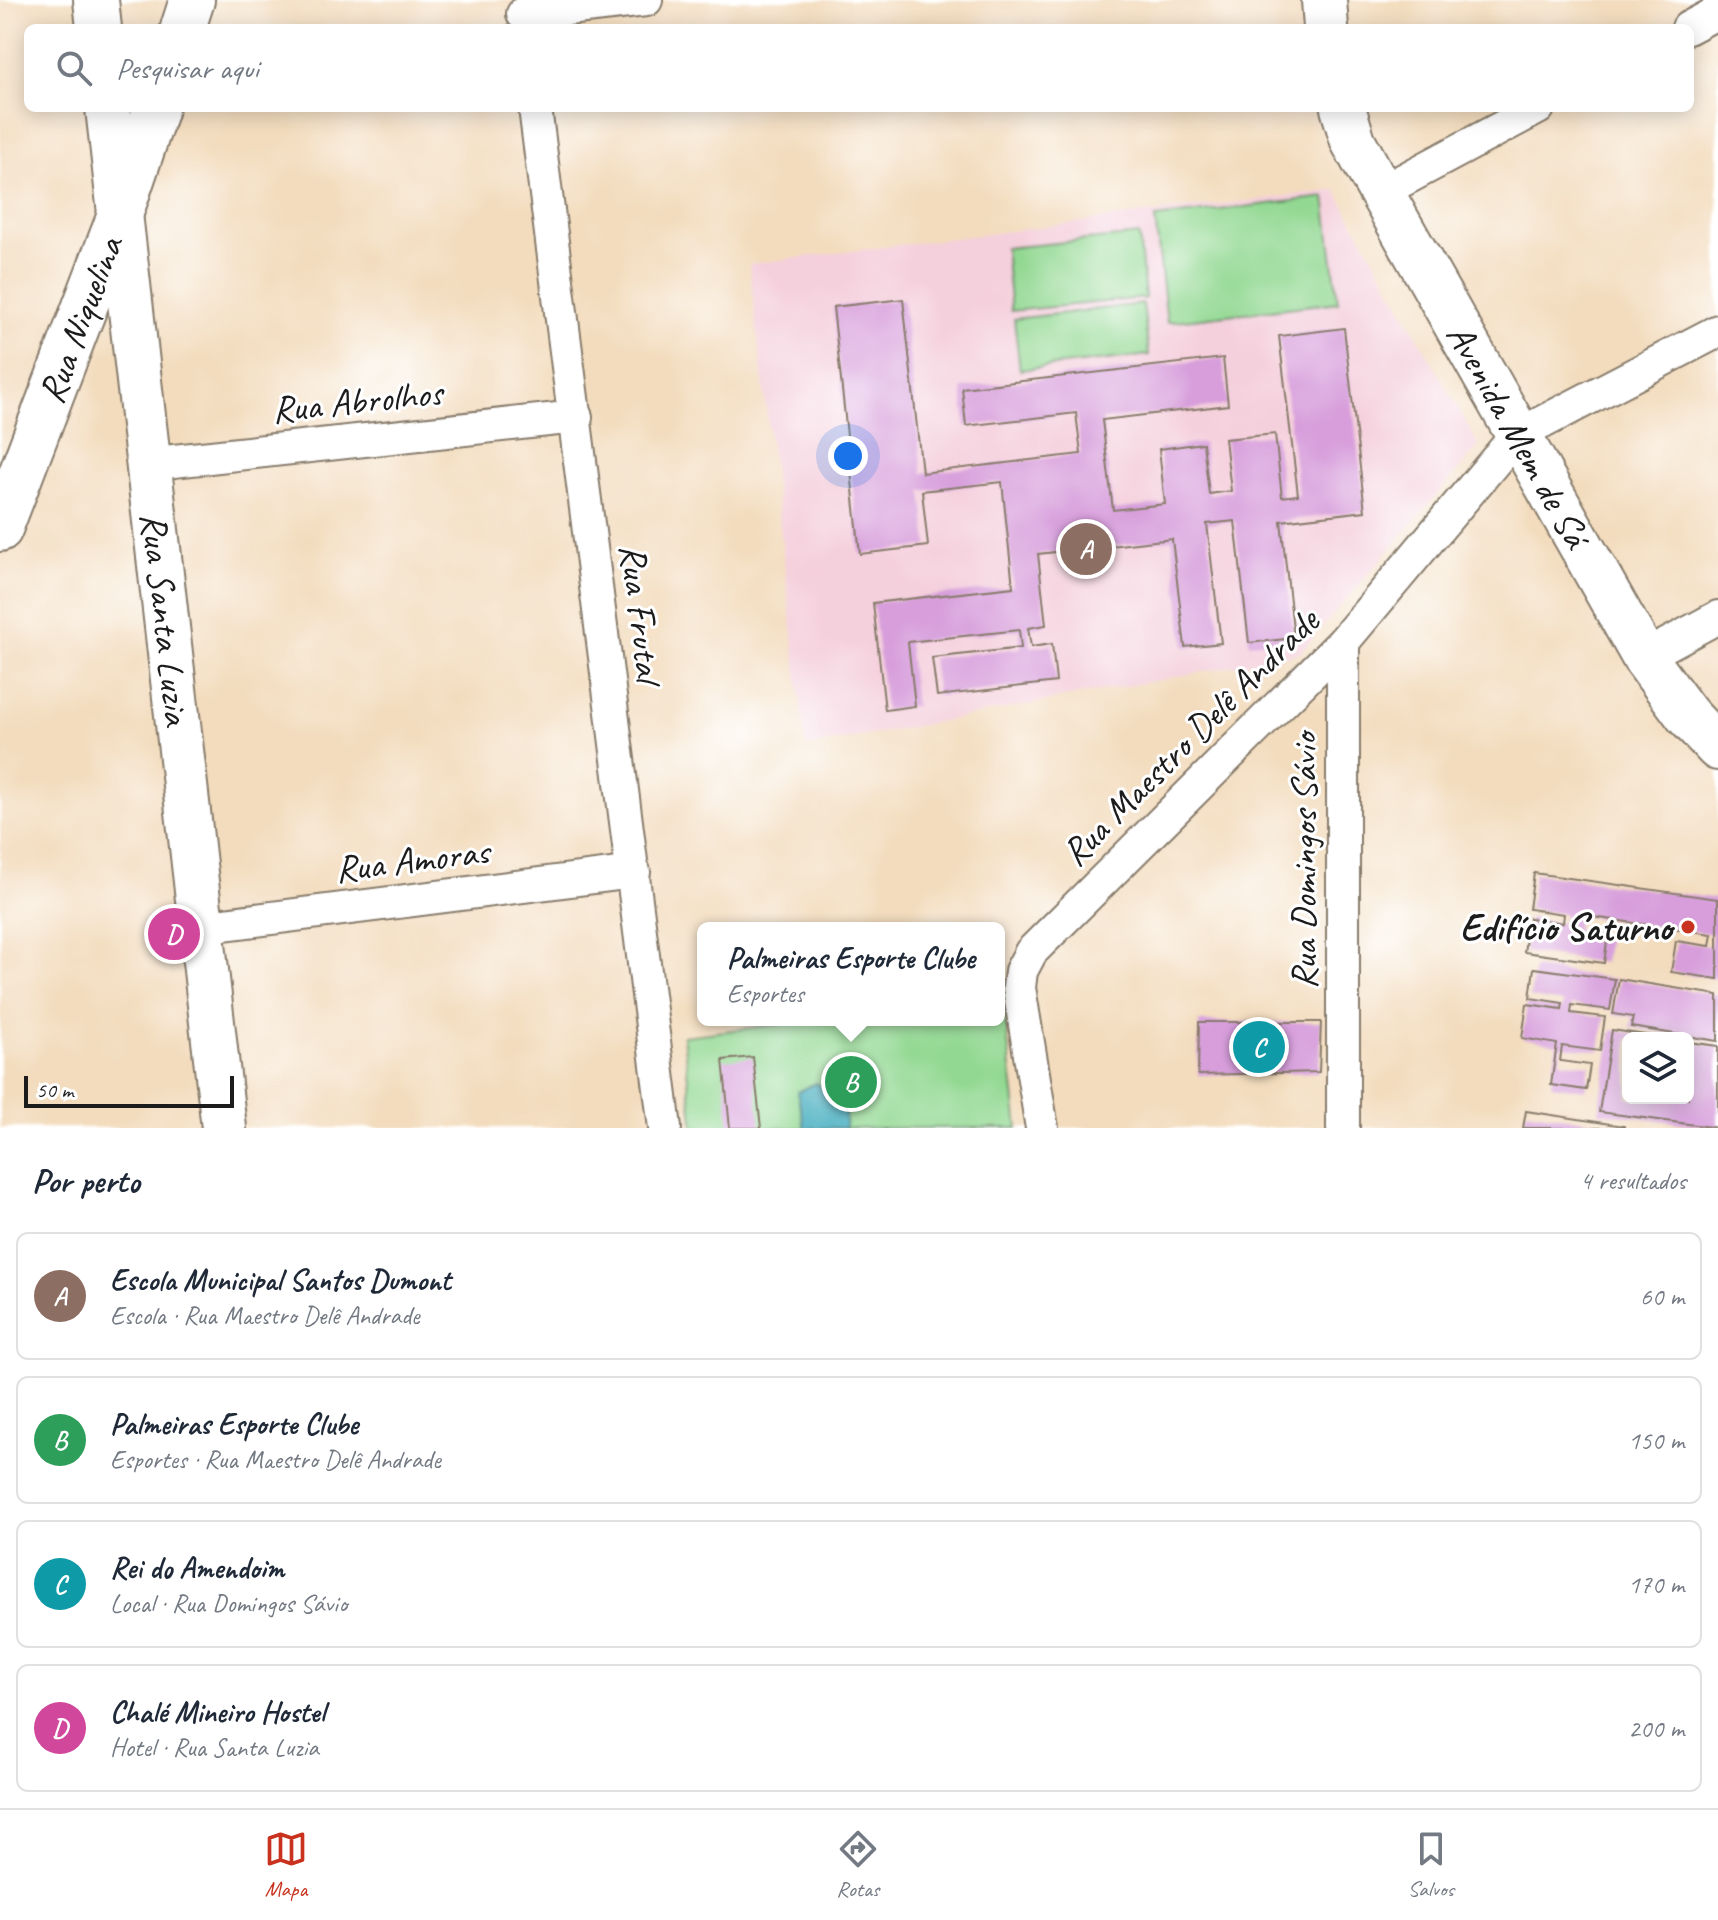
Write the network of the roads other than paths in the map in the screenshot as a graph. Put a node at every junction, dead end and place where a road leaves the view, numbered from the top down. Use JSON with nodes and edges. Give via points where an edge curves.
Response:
{"nodes":[{"id":1,"x":96,"y":0,"type":"edge"},
{"id":2,"x":192,"y":0,"type":"edge"},
{"id":3,"x":646,"y":0,"type":"edge"},
{"id":4,"x":1324,"y":0,"type":"edge"},
{"id":5,"x":1718,"y":12,"type":"edge"},
{"id":6,"x":523,"y":14,"type":"edge"},
{"id":7,"x":99,"y":24,"type":"edge"},
{"id":8,"x":184,"y":24,"type":"edge"},
{"id":9,"x":1326,"y":24,"type":"edge"},
{"id":10,"x":1694,"y":25,"type":"edge"},
{"id":11,"x":108,"y":112,"type":"edge"},
{"id":12,"x":155,"y":112,"type":"edge"},
{"id":13,"x":536,"y":112,"type":"edge"},
{"id":14,"x":1344,"y":112,"type":"edge"},
{"id":15,"x":1531,"y":112,"type":"edge"},
{"id":16,"x":1381,"y":192,"type":"junction"},
{"id":17,"x":120,"y":215,"type":"junction"},
{"id":18,"x":1718,"y":331,"type":"edge"},
{"id":19,"x":63,"y":365,"type":"junction"},
{"id":20,"x":137,"y":366,"type":"junction"},
{"id":21,"x":576,"y":417,"type":"junction"},
{"id":22,"x":1516,"y":436,"type":"junction"},
{"id":23,"x":146,"y":464,"type":"junction"},
{"id":24,"x":0,"y":529,"type":"edge"},
{"id":25,"x":1718,"y":617,"type":"edge"},
{"id":26,"x":1343,"y":642,"type":"junction"},
{"id":27,"x":1644,"y":657,"type":"junction"},
{"id":28,"x":1718,"y":748,"type":"edge"},
{"id":29,"x":634,"y":872,"type":"junction"},
{"id":30,"x":200,"y":927,"type":"junction"},
{"id":31,"x":224,"y":1128,"type":"edge"},
{"id":32,"x":665,"y":1128,"type":"edge"},
{"id":33,"x":1042,"y":1128,"type":"edge"},
{"id":34,"x":1343,"y":1128,"type":"edge"}],
"edges":[{"from":1,"to":7,"type":"street"},
{"from":2,"to":8,"type":"street"},
{"from":3,"to":6,"type":"street"},
{"from":4,"to":9,"type":"street"},
{"from":5,"to":10,"type":"street"},
{"from":11,"to":17,"type":"street","name":"Rua Santa Luzia"},
{"from":12,"to":17,"type":"street","name":"Rua Niquelina"},
{"from":13,"to":21,"type":"street","name":"Rua Frutal"},
{"from":14,"to":16,"type":"street","name":"Avenida Mem de Sá","via":[[1353,141]]},
{"from":15,"to":16,"type":"street"},
{"from":16,"to":22,"type":"street","name":"Avenida Mem de Sá"},
{"from":17,"to":19,"type":"street","name":"Rua Niquelina"},
{"from":17,"to":20,"type":"street","name":"Rua Santa Luzia"},
{"from":18,"to":22,"type":"street"},
{"from":19,"to":20,"type":"street","via":[[86,342],[109,333],[129,346]]},
{"from":19,"to":24,"type":"street","name":"Rua Niquelina"},
{"from":20,"to":23,"type":"street","name":"Rua Santa Luzia"},
{"from":21,"to":23,"type":"street","name":"Rua Abrolhos"},
{"from":21,"to":29,"type":"street","name":"Rua Frutal"},
{"from":22,"to":26,"type":"street","name":"Rua Maestro Delê Andrade"},
{"from":22,"to":27,"type":"street","name":"Avenida Mem de Sá"},
{"from":23,"to":30,"type":"street","name":"Rua Santa Luzia"},
{"from":25,"to":27,"type":"street"},
{"from":26,"to":33,"type":"street","name":"Rua Maestro Delê Andrade","via":[[1031,952],[1019,988]]},
{"from":26,"to":34,"type":"street","name":"Rua Domingos Sávio"},
{"from":27,"to":28,"type":"street","name":"Avenida Mem de Sá"},
{"from":29,"to":30,"type":"street","name":"Rua Amoras"},
{"from":29,"to":32,"type":"street","name":"Rua Frutal"},
{"from":30,"to":31,"type":"street","name":"Rua Santa Luzia"}]}
